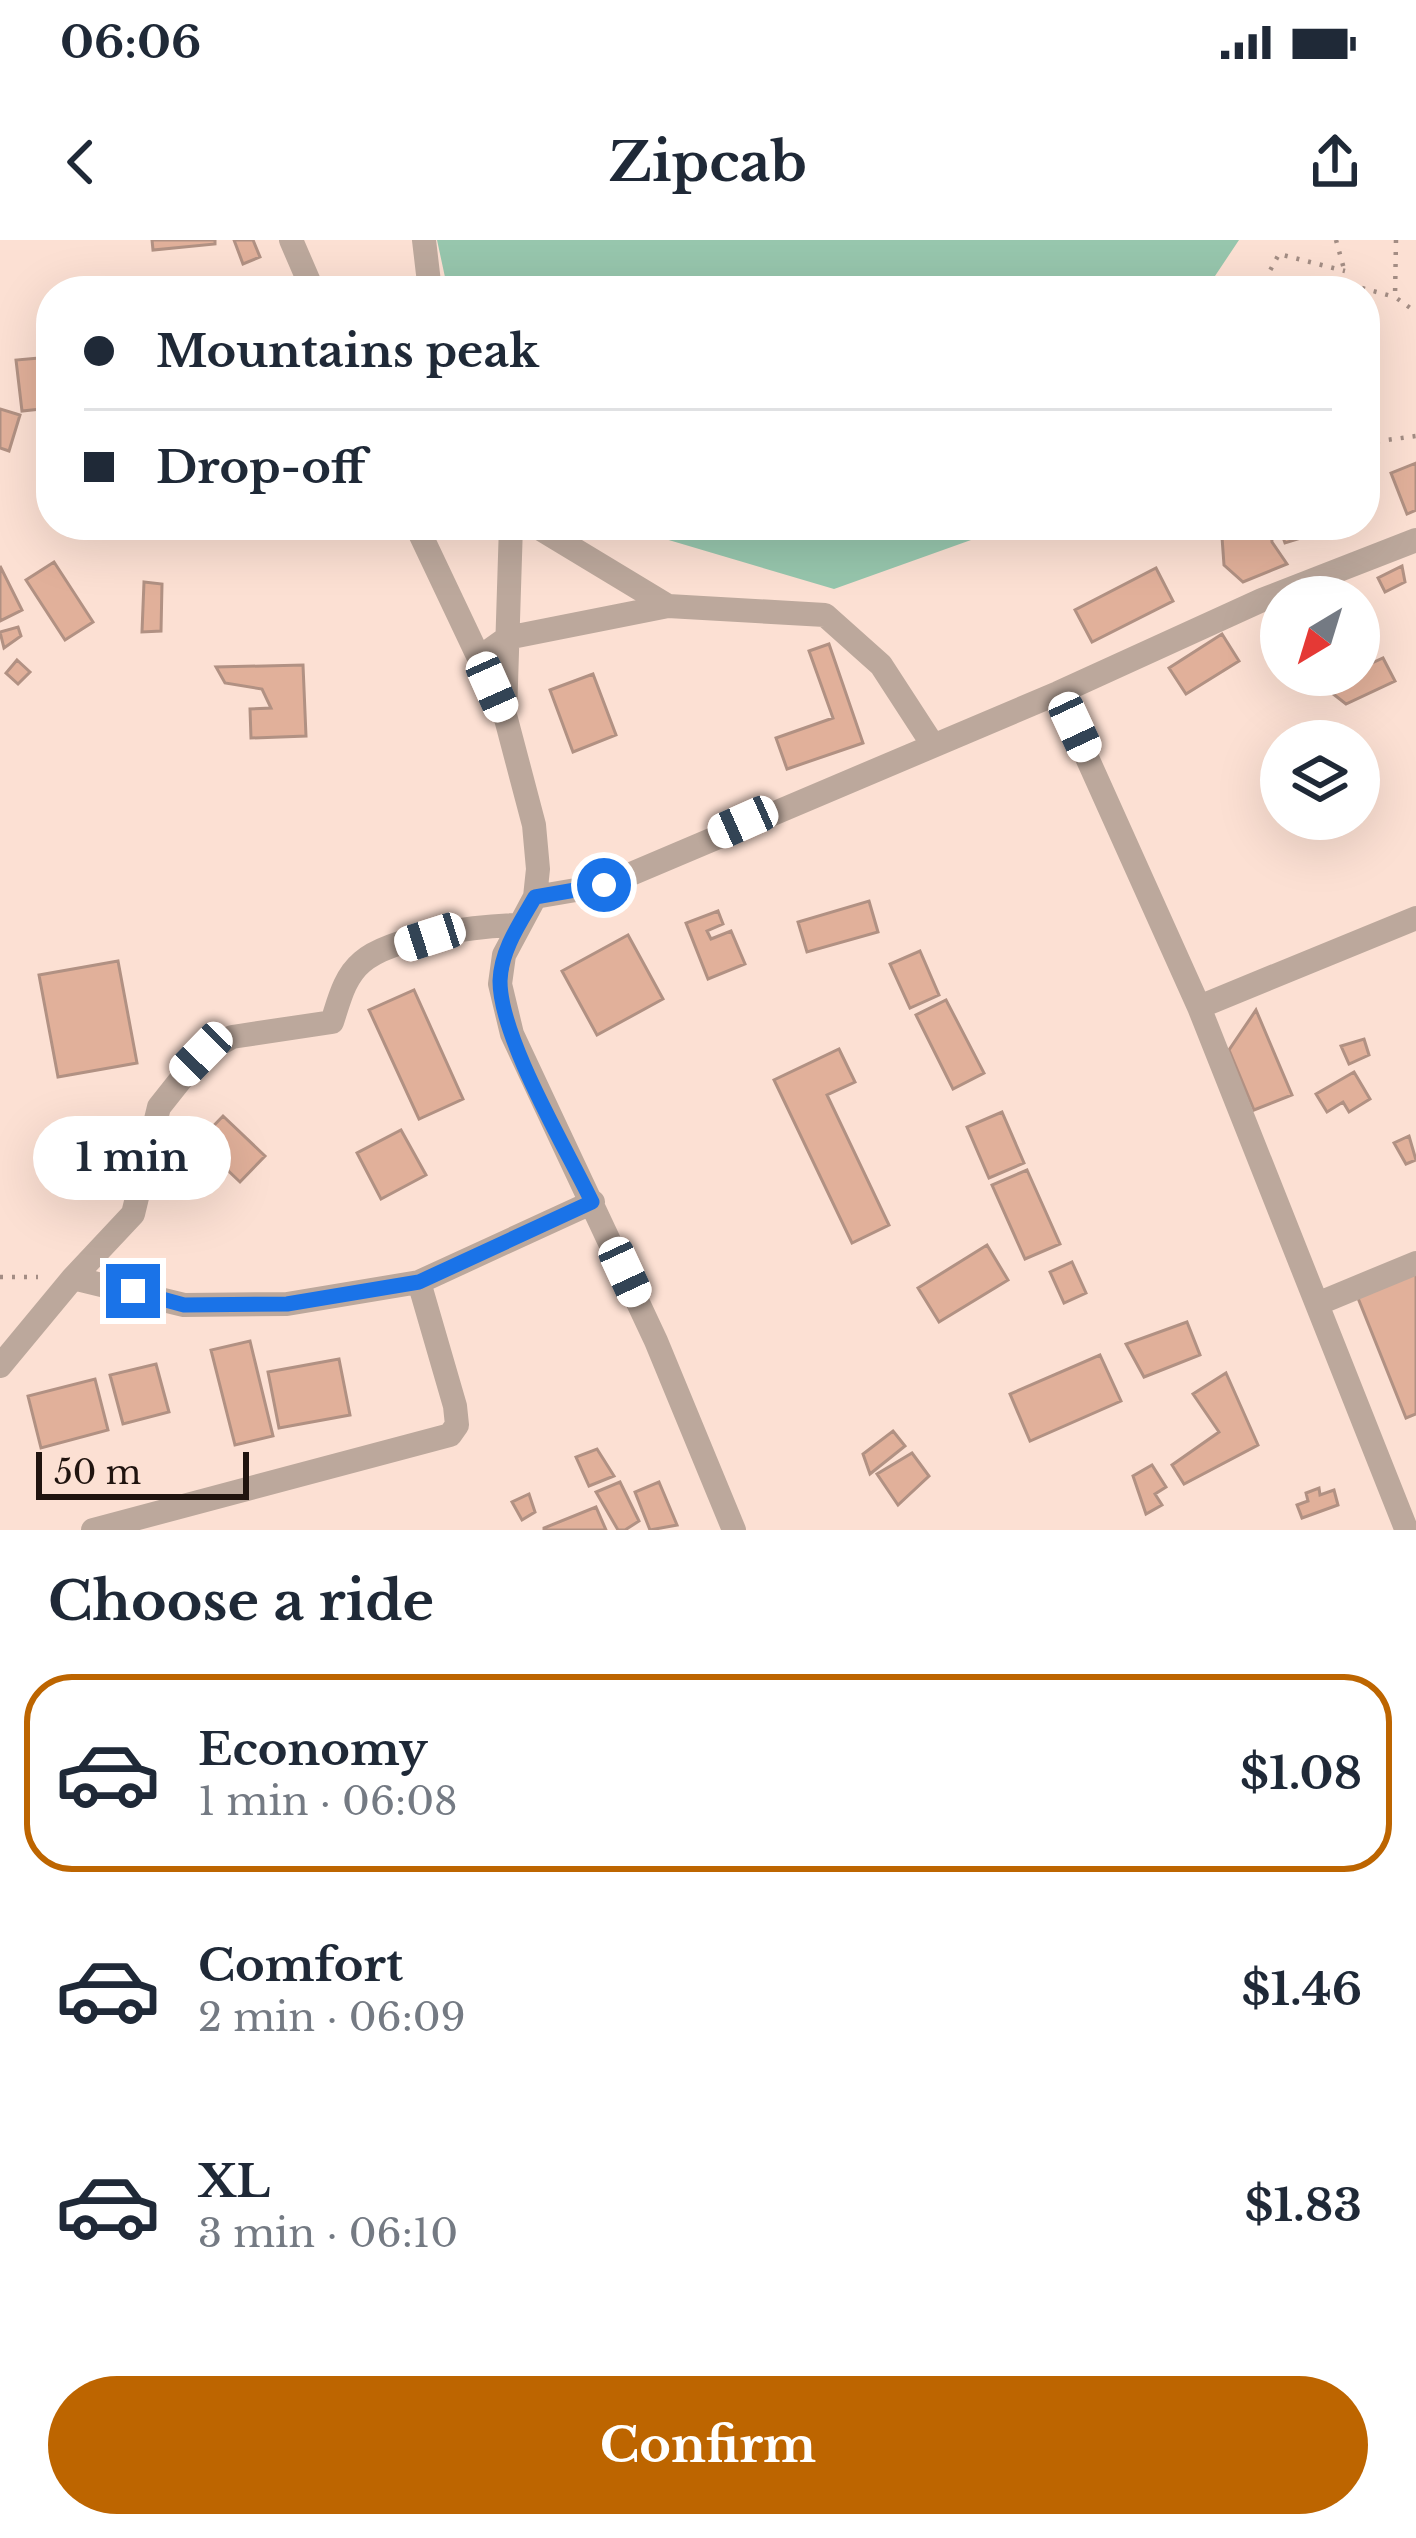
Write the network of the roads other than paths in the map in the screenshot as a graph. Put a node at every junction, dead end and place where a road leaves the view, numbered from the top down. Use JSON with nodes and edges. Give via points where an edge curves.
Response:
{"nodes":[{"id":1,"x":291,"y":240,"type":"edge"},
{"id":2,"x":424,"y":240,"type":"edge"},
{"id":3,"x":307,"y":276,"type":"edge"},
{"id":4,"x":428,"y":276,"type":"edge"},
{"id":5,"x":423,"y":540,"type":"edge"},
{"id":6,"x":511,"y":540,"type":"edge"},
{"id":7,"x":559,"y":540,"type":"edge"},
{"id":8,"x":1416,"y":541,"type":"edge"},
{"id":9,"x":668,"y":606,"type":"junction"},
{"id":10,"x":506,"y":638,"type":"junction"},
{"id":11,"x":479,"y":658,"type":"junction"},
{"id":12,"x":1058,"y":693,"type":"junction"},
{"id":13,"x":505,"y":715,"type":"junction"},
{"id":14,"x":931,"y":742,"type":"junction"},
{"id":15,"x":535,"y":897,"type":"junction"},
{"id":16,"x":1416,"y":918,"type":"edge"},
{"id":17,"x":518,"y":925,"type":"junction"},
{"id":18,"x":1199,"y":1007,"type":"junction"},
{"id":19,"x":592,"y":1202,"type":"junction"},
{"id":20,"x":1416,"y":1263,"type":"edge"},
{"id":21,"x":74,"y":1278,"type":"junction"},
{"id":22,"x":419,"y":1282,"type":"junction"},
{"id":23,"x":1317,"y":1304,"type":"junction"},
{"id":24,"x":0,"y":1366,"type":"edge"},
{"id":25,"x":1405,"y":1526,"type":"edge"},
{"id":26,"x":93,"y":1530,"type":"edge"},
{"id":27,"x":734,"y":1530,"type":"edge"}],
"edges":[{"from":1,"to":3,"type":"street"},
{"from":2,"to":4,"type":"street"},
{"from":5,"to":11,"type":"street"},
{"from":6,"to":10,"type":"street"},
{"from":7,"to":9,"type":"street"},
{"from":8,"to":12,"type":"street"},
{"from":9,"to":10,"type":"street"},
{"from":9,"to":14,"type":"street","via":[[825,615],[881,664]]},
{"from":10,"to":11,"type":"street"},
{"from":10,"to":13,"type":"street"},
{"from":11,"to":13,"type":"street"},
{"from":12,"to":14,"type":"street"},
{"from":12,"to":18,"type":"street"},
{"from":13,"to":15,"type":"street","via":[[535,825]]},
{"from":14,"to":15,"type":"street","via":[[604,885]]},
{"from":15,"to":17,"type":"street"},
{"from":16,"to":18,"type":"street"},
{"from":17,"to":19,"type":"street","via":[[500,984],[512,1034]]},
{"from":17,"to":21,"type":"street","via":[[430,937],[364,959],[332,1022],[232,1037],[201,1054],[158,1106],[133,1214]]},
{"from":18,"to":23,"type":"street"},
{"from":19,"to":22,"type":"street"},
{"from":19,"to":27,"type":"street"},
{"from":20,"to":23,"type":"street"},
{"from":21,"to":22,"type":"street","via":[[184,1305],[287,1304]]},
{"from":21,"to":24,"type":"street"},
{"from":22,"to":26,"type":"street","via":[[455,1406],[450,1435]]},
{"from":23,"to":25,"type":"street"}]}
